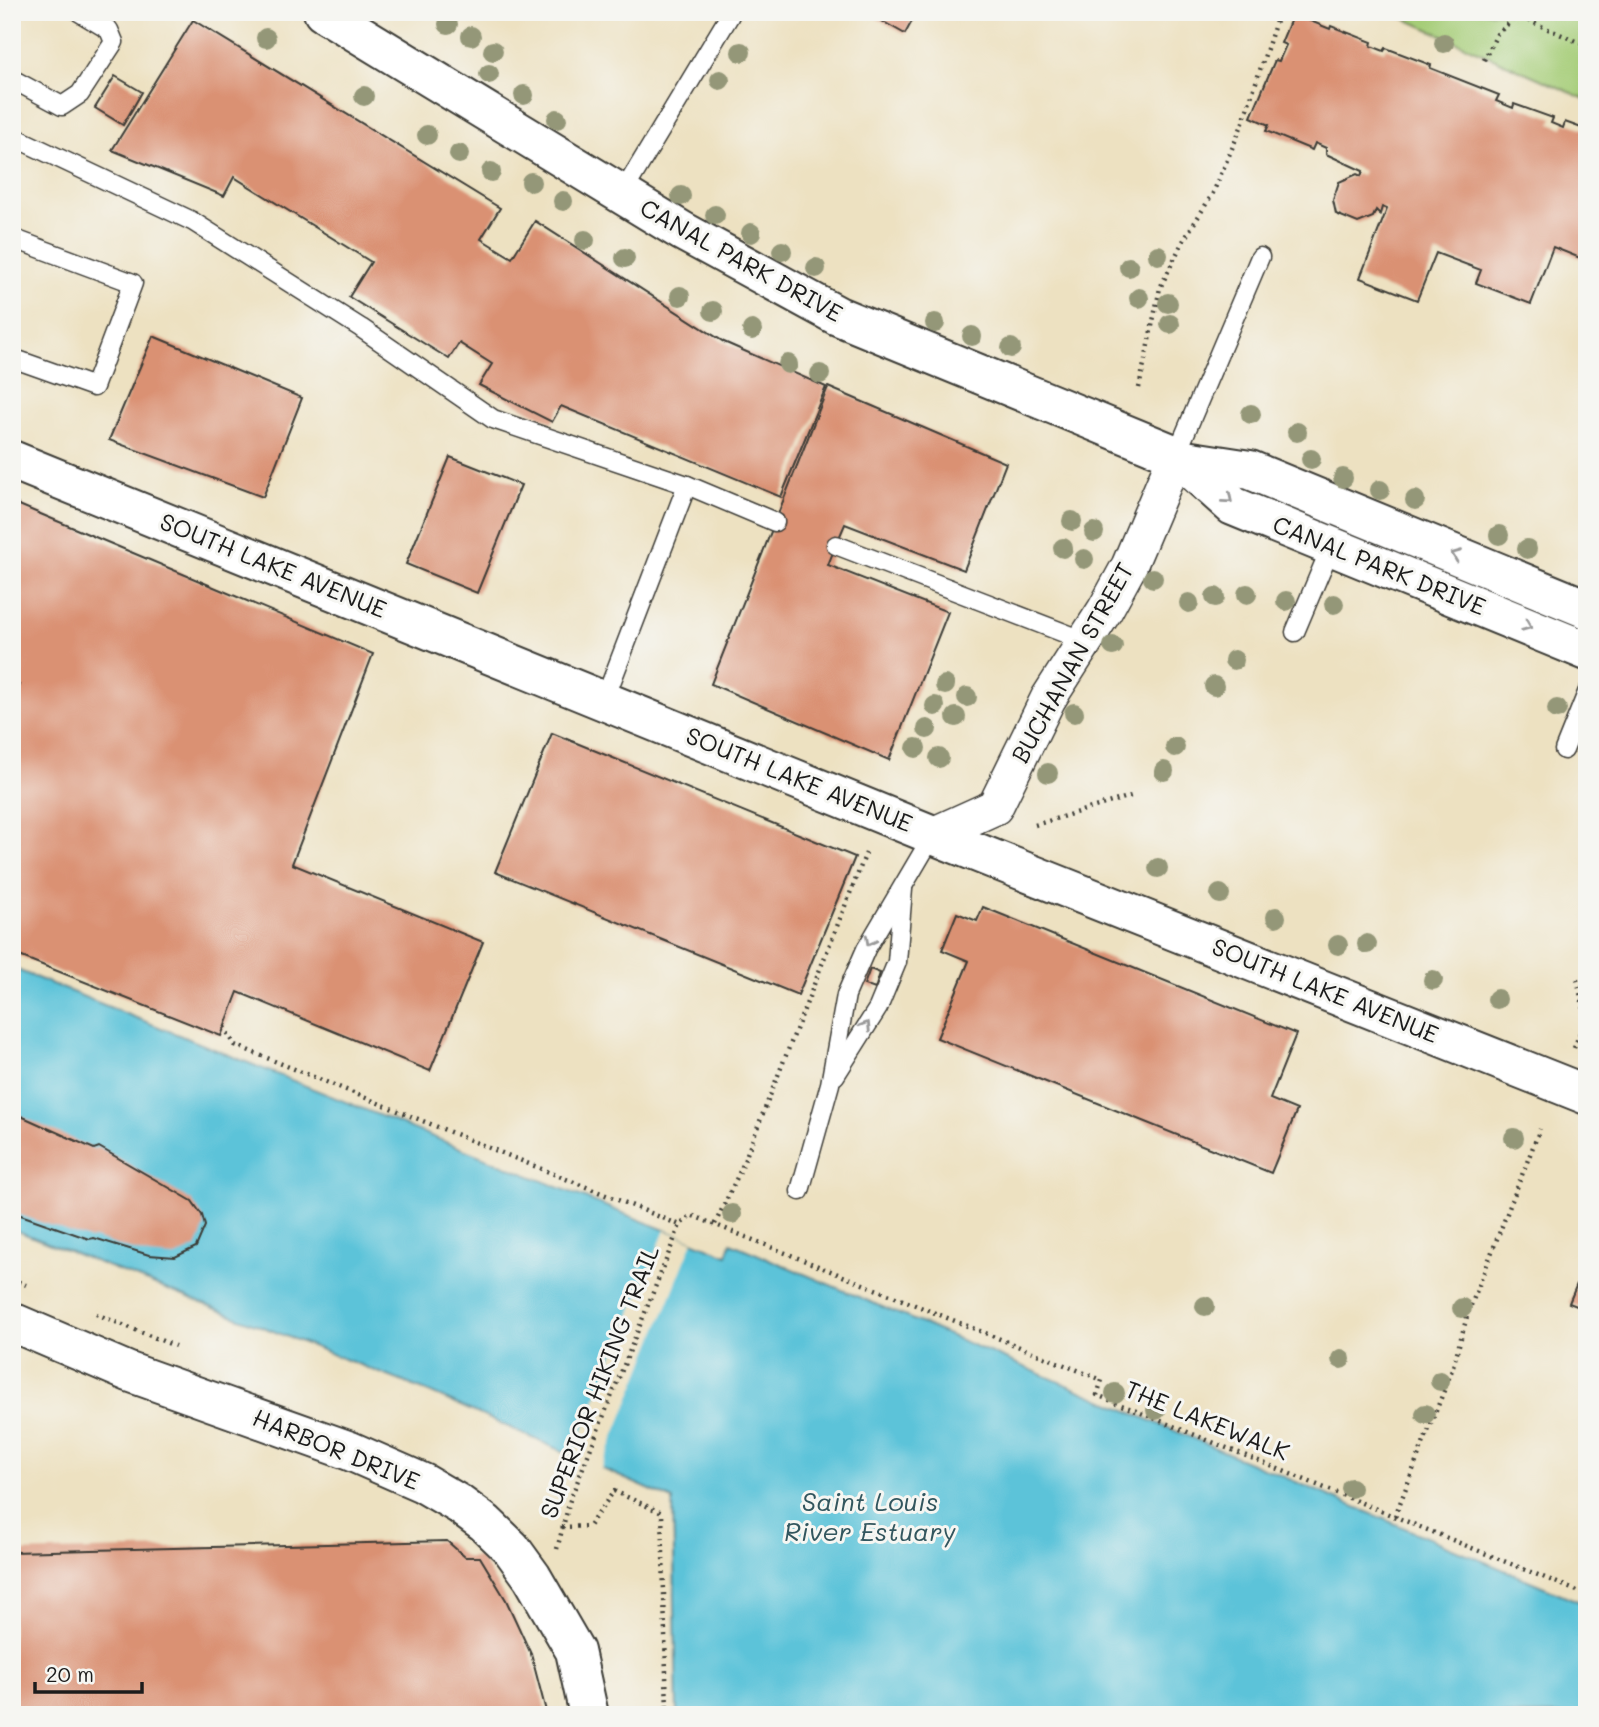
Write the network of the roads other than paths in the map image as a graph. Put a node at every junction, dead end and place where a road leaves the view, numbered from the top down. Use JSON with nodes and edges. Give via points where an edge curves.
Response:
{"nodes":[{"id":1,"x":79,"y":12,"type":"edge"},
{"id":2,"x":323,"y":12,"type":"edge"},
{"id":3,"x":730,"y":15,"type":"dead end"},
{"id":4,"x":12,"y":79,"type":"edge"},
{"id":5,"x":12,"y":136,"type":"edge"},
{"id":6,"x":622,"y":194,"type":"junction"},
{"id":7,"x":12,"y":238,"type":"edge"},
{"id":8,"x":1260,"y":257,"type":"dead end"},
{"id":9,"x":12,"y":358,"type":"edge"},
{"id":10,"x":1181,"y":458,"type":"junction"},
{"id":11,"x":12,"y":460,"type":"edge"},
{"id":12,"x":687,"y":485,"type":"junction"},
{"id":13,"x":1348,"y":511,"type":"junction"},
{"id":14,"x":775,"y":522,"type":"dead end"},
{"id":15,"x":836,"y":545,"type":"dead end"},
{"id":16,"x":1332,"y":546,"type":"junction"},
{"id":17,"x":1587,"y":609,"type":"edge"},
{"id":18,"x":1294,"y":632,"type":"dead end"},
{"id":19,"x":1085,"y":641,"type":"junction"},
{"id":20,"x":1587,"y":651,"type":"edge"},
{"id":21,"x":1587,"y":694,"type":"edge"},
{"id":22,"x":604,"y":701,"type":"junction"},
{"id":23,"x":1564,"y":751,"type":"dead end"},
{"id":24,"x":933,"y":835,"type":"junction"},
{"id":25,"x":903,"y":882,"type":"junction"},
{"id":26,"x":830,"y":1084,"type":"junction"},
{"id":27,"x":1587,"y":1095,"type":"edge"},
{"id":28,"x":800,"y":1191,"type":"dead end"},
{"id":29,"x":12,"y":1322,"type":"edge"},
{"id":30,"x":589,"y":1715,"type":"edge"}],
"edges":[{"from":1,"to":4,"type":"lane","via":[[109,30],[114,42],[80,94],[62,106]]},
{"from":2,"to":6,"type":"street","name":"CANAL PARK DRIVE"},
{"from":3,"to":6,"type":"lane"},
{"from":5,"to":12,"type":"lane","via":[[191,222],[361,328],[493,419]]},
{"from":6,"to":10,"type":"street","name":"CANAL PARK DRIVE","via":[[838,316]]},
{"from":7,"to":9,"type":"lane","via":[[133,284],[94,387]]},
{"from":8,"to":10,"type":"lane"},
{"from":10,"to":13,"type":"street","name":"CANAL PARK DRIVE","via":[[1250,470]]},
{"from":10,"to":16,"type":"street","name":"CANAL PARK DRIVE","one_way":true,"via":[[1233,506]]},
{"from":10,"to":19,"type":"street","name":"BUCHANAN STREET","via":[[1129,566]]},
{"from":11,"to":22,"type":"street","name":"SOUTH LAKE AVENUE"},
{"from":12,"to":14,"type":"lane"},
{"from":12,"to":22,"type":"lane"},
{"from":13,"to":16,"type":"lane"},
{"from":17,"to":13,"type":"street","name":"CANAL PARK DRIVE","one_way":true},
{"from":15,"to":19,"type":"lane"},
{"from":16,"to":18,"type":"lane"},
{"from":16,"to":20,"type":"street","name":"CANAL PARK DRIVE","one_way":true},
{"from":19,"to":24,"type":"street","name":"BUCHANAN STREET","via":[[1048,699],[995,807]]},
{"from":21,"to":23,"type":"lane"},
{"from":22,"to":24,"type":"street","name":"SOUTH LAKE AVENUE"},
{"from":24,"to":25,"type":"lane"},
{"from":24,"to":27,"type":"street","name":"SOUTH LAKE AVENUE"},
{"from":25,"to":26,"type":"lane","one_way":true,"via":[[846,995]]},
{"from":26,"to":25,"type":"lane","one_way":true,"via":[[878,1008],[897,962]]},
{"from":26,"to":28,"type":"lane"},
{"from":29,"to":30,"type":"street","name":"HARBOR DRIVE","via":[[129,1371],[350,1451],[459,1503],[502,1540],[533,1577],[575,1651]]}]}
